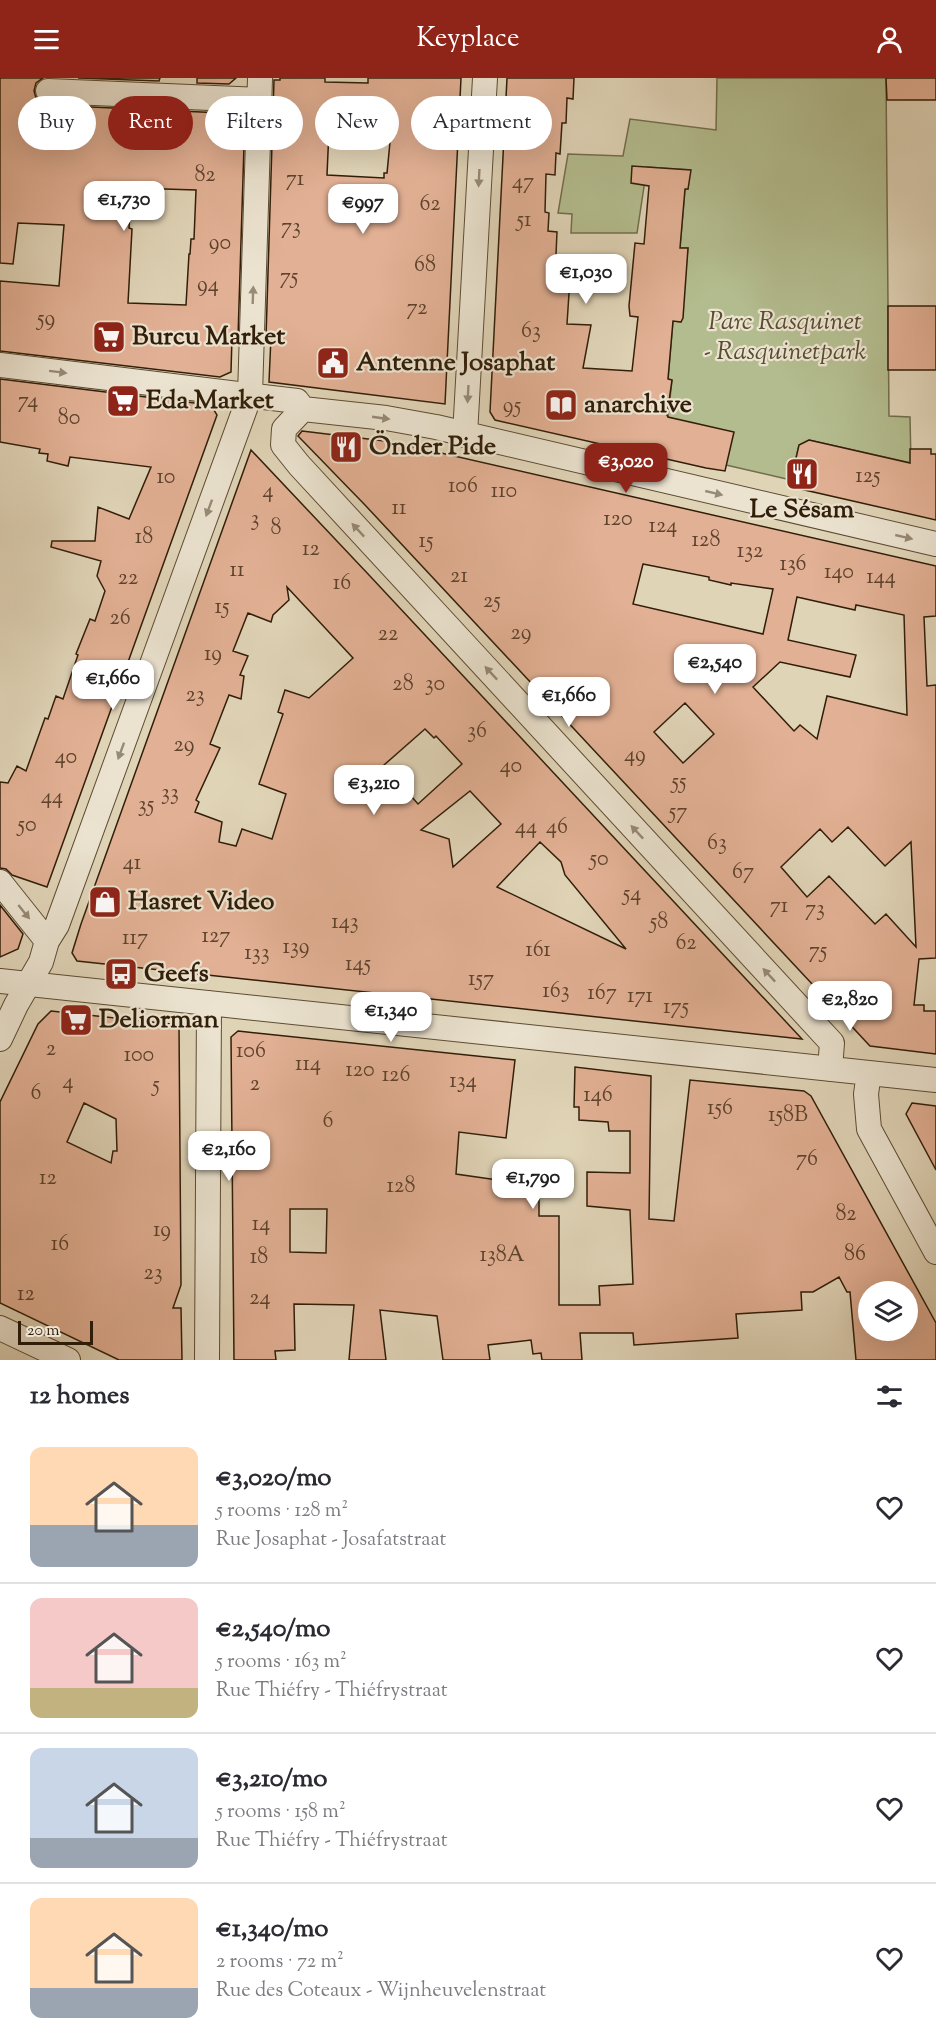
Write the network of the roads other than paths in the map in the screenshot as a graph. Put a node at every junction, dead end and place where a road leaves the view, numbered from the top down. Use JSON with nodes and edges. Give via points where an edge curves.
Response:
{"nodes":[{"id":1,"x":485,"y":78,"type":"edge"},
{"id":2,"x":259,"y":89,"type":"edge"},
{"id":3,"x":48,"y":91,"type":"dead end"},
{"id":4,"x":0,"y":365,"type":"edge"},
{"id":5,"x":250,"y":395,"type":"junction"},
{"id":6,"x":303,"y":409,"type":"junction"},
{"id":7,"x":465,"y":435,"type":"junction"},
{"id":8,"x":936,"y":544,"type":"edge"},
{"id":9,"x":0,"y":882,"type":"edge"},
{"id":10,"x":47,"y":941,"type":"junction"},
{"id":11,"x":0,"y":981,"type":"edge"},
{"id":12,"x":28,"y":984,"type":"junction"},
{"id":13,"x":209,"y":1002,"type":"junction"},
{"id":14,"x":0,"y":1039,"type":"edge"},
{"id":15,"x":830,"y":1069,"type":"junction"},
{"id":16,"x":869,"y":1073,"type":"junction"},
{"id":17,"x":936,"y":1080,"type":"edge"},
{"id":18,"x":936,"y":1252,"type":"edge"},
{"id":19,"x":0,"y":1328,"type":"edge"},
{"id":20,"x":68,"y":1360,"type":"edge"},
{"id":21,"x":207,"y":1360,"type":"edge"}],
"edges":[{"from":1,"to":7,"type":"street","one_way":true},
{"from":2,"to":3,"type":"street"},
{"from":5,"to":2,"type":"street","one_way":true},
{"from":4,"to":5,"type":"street","one_way":true},
{"from":5,"to":6,"type":"street","via":[[297,401]]},
{"from":5,"to":10,"type":"street","one_way":true,"via":[[57,925]]},
{"from":6,"to":7,"type":"street","one_way":true,"via":[[387,418]]},
{"from":15,"to":6,"type":"street","one_way":true,"via":[[832,1043],[283,445],[284,429]]},
{"from":7,"to":8,"type":"street","one_way":true},
{"from":9,"to":10,"type":"street","one_way":true},
{"from":10,"to":12,"type":"street"},
{"from":11,"to":12,"type":"street"},
{"from":12,"to":13,"type":"street"},
{"from":12,"to":14,"type":"street"},
{"from":13,"to":15,"type":"street"},
{"from":13,"to":21,"type":"street"},
{"from":15,"to":16,"type":"street"},
{"from":16,"to":17,"type":"street"},
{"from":16,"to":18,"type":"street","via":[[869,1130]]},
{"from":19,"to":20,"type":"street"}]}
